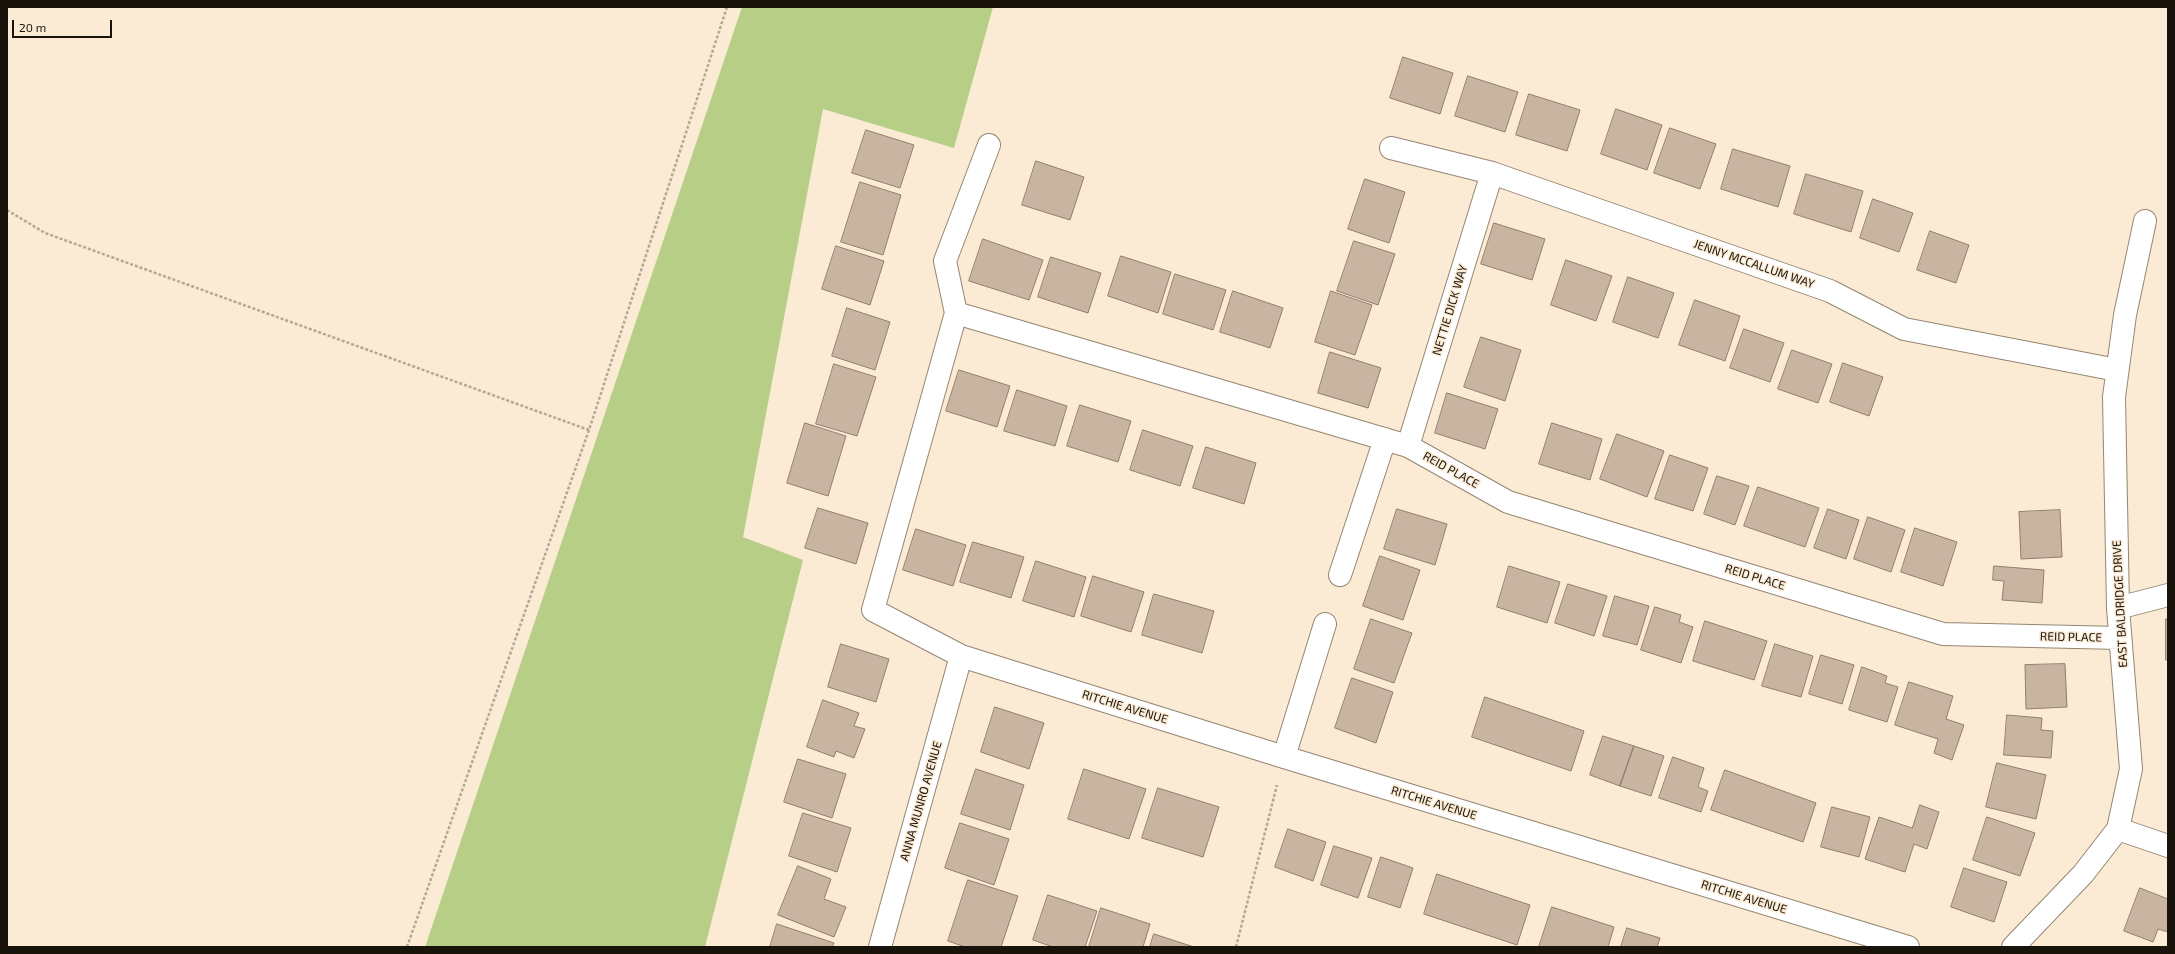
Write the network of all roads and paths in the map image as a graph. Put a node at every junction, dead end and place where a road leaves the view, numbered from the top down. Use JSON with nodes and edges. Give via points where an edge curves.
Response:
{"nodes":[{"id":1,"x":727,"y":7,"type":"edge"},
{"id":2,"x":990,"y":145,"type":"dead end"},
{"id":3,"x":1391,"y":148,"type":"dead end"},
{"id":4,"x":1492,"y":174,"type":"junction"},
{"id":5,"x":7,"y":210,"type":"edge"},
{"id":6,"x":2145,"y":221,"type":"dead end"},
{"id":7,"x":956,"y":313,"type":"junction"},
{"id":8,"x":2117,"y":370,"type":"junction"},
{"id":9,"x":589,"y":430,"type":"junction"},
{"id":10,"x":1385,"y":439,"type":"junction"},
{"id":11,"x":1408,"y":446,"type":"junction"},
{"id":12,"x":1340,"y":575,"type":"dead end"},
{"id":13,"x":2168,"y":595,"type":"edge"},
{"id":14,"x":2118,"y":608,"type":"junction"},
{"id":15,"x":1325,"y":624,"type":"dead end"},
{"id":16,"x":2120,"y":638,"type":"junction"},
{"id":17,"x":962,"y":656,"type":"junction"},
{"id":18,"x":1284,"y":757,"type":"junction"},
{"id":19,"x":2118,"y":829,"type":"junction"},
{"id":20,"x":2168,"y":846,"type":"edge"},
{"id":21,"x":887,"y":945,"type":"edge"},
{"id":22,"x":407,"y":947,"type":"edge"},
{"id":23,"x":1236,"y":947,"type":"edge"},
{"id":24,"x":1908,"y":947,"type":"edge"},
{"id":25,"x":2013,"y":947,"type":"edge"}],
"edges":[{"from":1,"to":9,"type":"path"},
{"from":2,"to":7,"type":"street","via":[[945,261]]},
{"from":3,"to":4,"type":"street","name":"JENNY MCCALLUM WAY"},
{"from":4,"to":8,"type":"street","name":"JENNY MCCALLUM WAY","via":[[1830,291],[1904,329]]},
{"from":4,"to":11,"type":"street","name":"NETTIE DICK WAY"},
{"from":5,"to":9,"type":"path","via":[[45,233]]},
{"from":6,"to":8,"type":"street","name":"EAST BALDRIDGE DRIVE","via":[[2125,315]]},
{"from":7,"to":10,"type":"street","name":"REID PLACE"},
{"from":7,"to":17,"type":"street","name":"RITCHIE AVENUE","via":[[873,610]]},
{"from":8,"to":14,"type":"street","name":"EAST BALDRIDGE DRIVE","via":[[2114,397]]},
{"from":9,"to":22,"type":"path"},
{"from":10,"to":11,"type":"street","name":"REID PLACE"},
{"from":10,"to":12,"type":"street"},
{"from":11,"to":16,"type":"street","name":"REID PLACE","via":[[1508,502],[1943,634]]},
{"from":13,"to":14,"type":"street"},
{"from":14,"to":16,"type":"street","name":"EAST BALDRIDGE DRIVE"},
{"from":15,"to":18,"type":"street"},
{"from":16,"to":19,"type":"street","name":"EAST BALDRIDGE DRIVE","via":[[2131,769]]},
{"from":17,"to":18,"type":"street","name":"RITCHIE AVENUE"},
{"from":17,"to":21,"type":"street","name":"ANNA MUNRO AVENUE"},
{"from":18,"to":23,"type":"path"},
{"from":18,"to":24,"type":"street","name":"RITCHIE AVENUE"},
{"from":19,"to":20,"type":"street"},
{"from":19,"to":25,"type":"street","name":"EAST BALDRIDGE DRIVE","via":[[2083,874]]}]}
